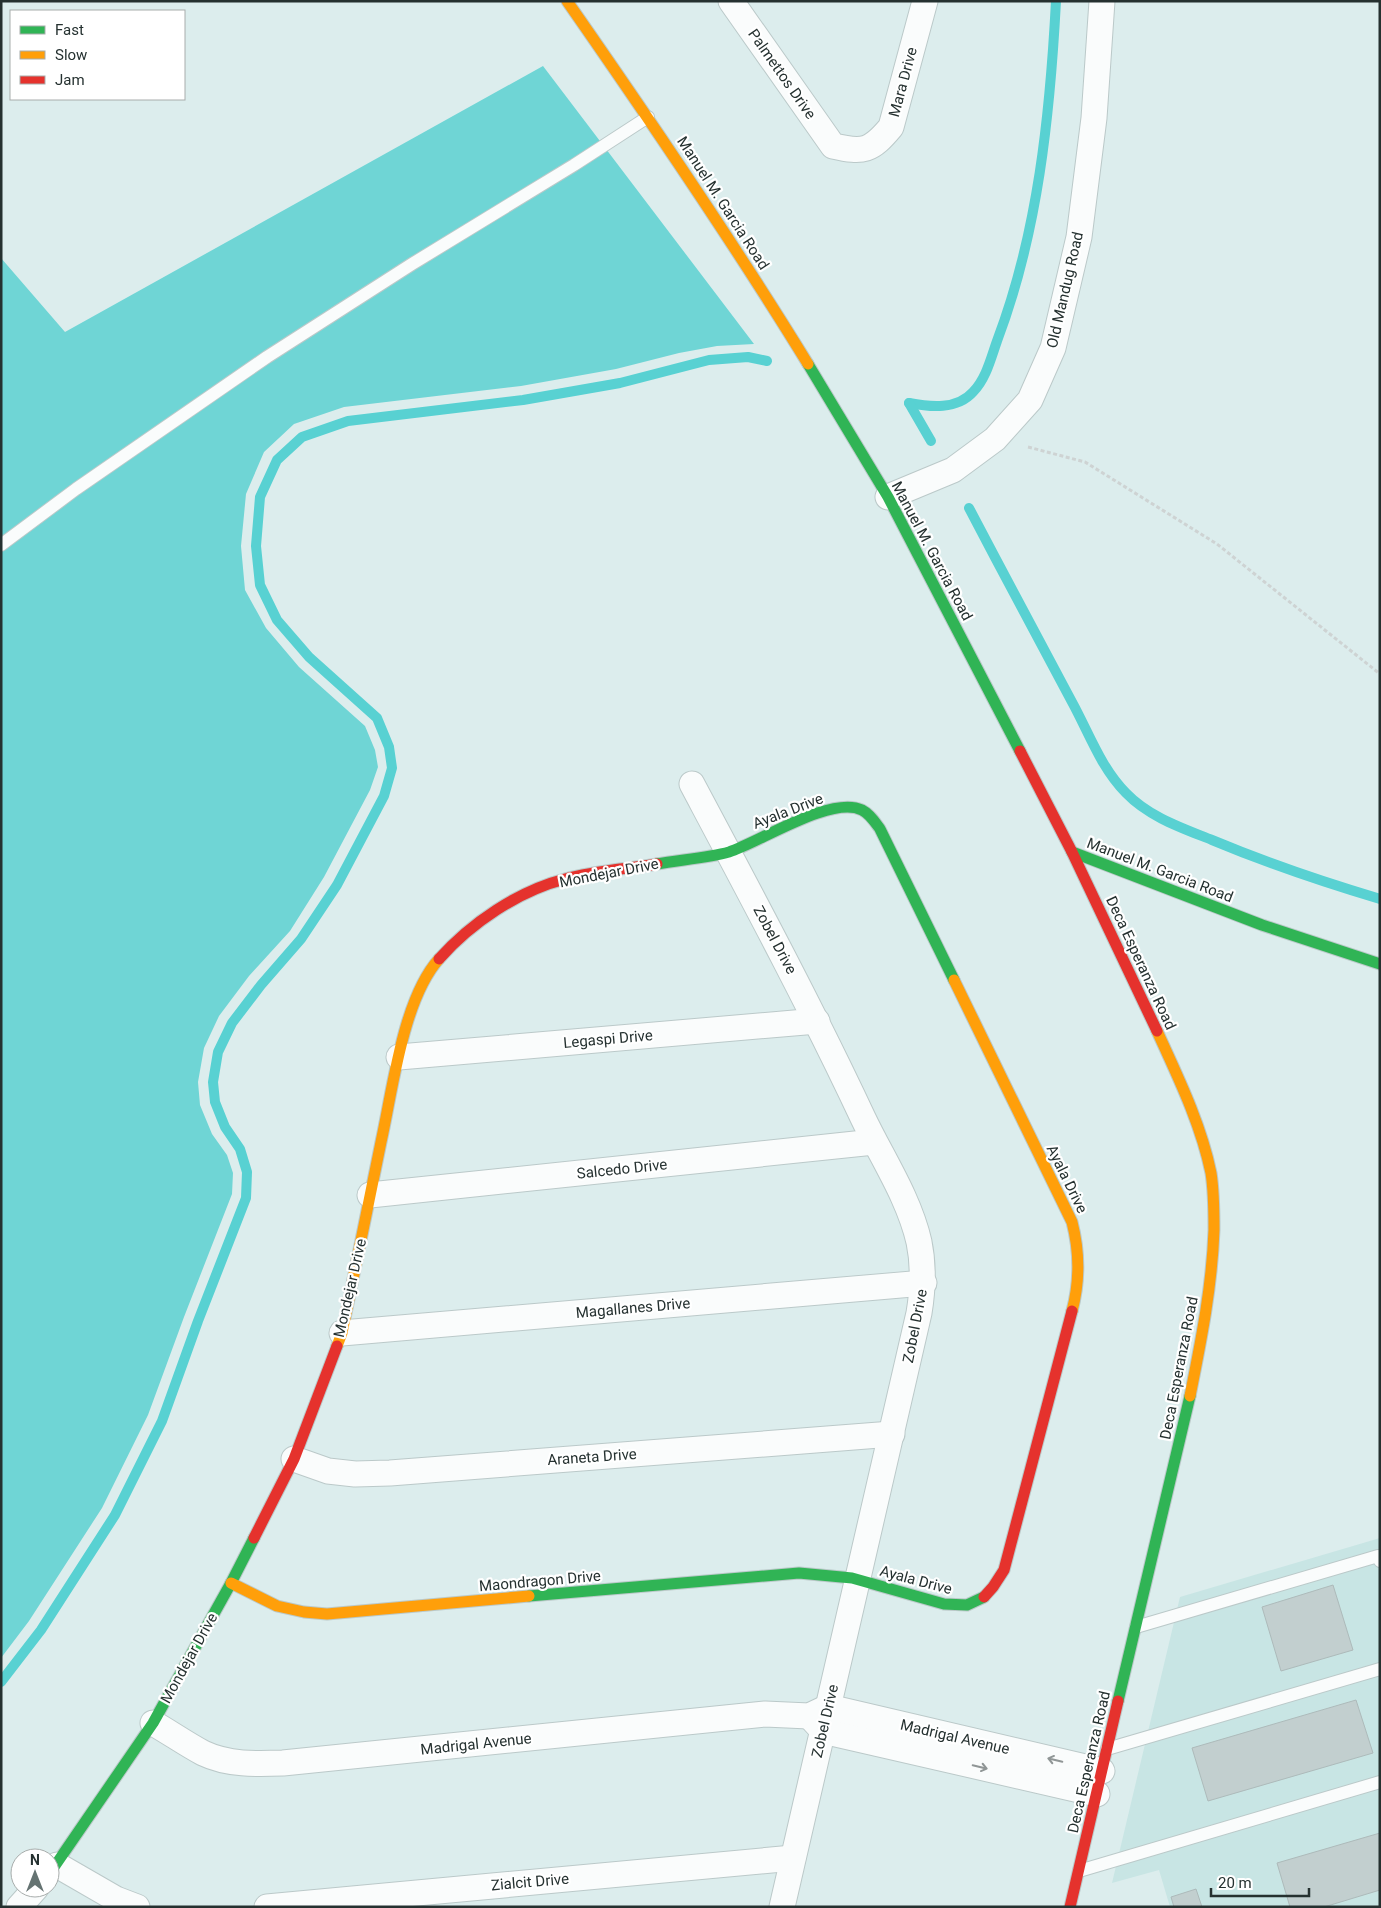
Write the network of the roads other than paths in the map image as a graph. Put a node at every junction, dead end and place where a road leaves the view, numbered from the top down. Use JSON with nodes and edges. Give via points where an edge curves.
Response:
{"nodes":[{"id":1,"x":567,"y":1,"type":"edge"},
{"id":2,"x":731,"y":1,"type":"edge"},
{"id":3,"x":925,"y":1,"type":"edge"},
{"id":4,"x":1102,"y":1,"type":"edge"},
{"id":5,"x":648,"y":117,"type":"junction"},
{"id":6,"x":833,"y":146,"type":"joint"},
{"id":7,"x":888,"y":497,"type":"junction"},
{"id":8,"x":1,"y":545,"type":"edge"},
{"id":9,"x":692,"y":784,"type":"dead end"},
{"id":10,"x":728,"y":852,"type":"junction"},
{"id":11,"x":1072,"y":852,"type":"junction"},
{"id":12,"x":1380,"y":964,"type":"edge"},
{"id":13,"x":817,"y":1021,"type":"junction"},
{"id":14,"x":399,"y":1057,"type":"junction"},
{"id":15,"x":874,"y":1142,"type":"junction"},
{"id":16,"x":370,"y":1195,"type":"junction"},
{"id":17,"x":924,"y":1283,"type":"junction"},
{"id":18,"x":342,"y":1333,"type":"junction"},
{"id":19,"x":892,"y":1434,"type":"junction"},
{"id":20,"x":294,"y":1459,"type":"junction"},
{"id":21,"x":1380,"y":1561,"type":"edge"},
{"id":22,"x":858,"y":1579,"type":"junction"},
{"id":23,"x":231,"y":1583,"type":"junction"},
{"id":24,"x":1136,"y":1627,"type":"junction"},
{"id":25,"x":1380,"y":1669,"type":"edge"},
{"id":26,"x":820,"y":1718,"type":"junction"},
{"id":27,"x":153,"y":1722,"type":"junction"},
{"id":28,"x":1102,"y":1771,"type":"junction"},
{"id":29,"x":1380,"y":1782,"type":"edge"},
{"id":30,"x":793,"y":1858,"type":"junction"},
{"id":31,"x":60,"y":1859,"type":"edge"},
{"id":32,"x":1078,"y":1871,"type":"junction"},
{"id":33,"x":60,"y":1872,"type":"edge"},
{"id":34,"x":136,"y":1907,"type":"edge"},
{"id":35,"x":267,"y":1907,"type":"edge"},
{"id":36,"x":782,"y":1907,"type":"edge"},
{"id":37,"x":1070,"y":1907,"type":"edge"}],
"edges":[{"from":1,"to":5,"type":"street","name":"Manuel M. Garcia Road"},
{"from":2,"to":6,"type":"street","name":"Palmettos Drive"},
{"from":3,"to":6,"type":"street","name":"Mara Drive","via":[[891,127],[869,148],[854,151]]},
{"from":4,"to":7,"type":"street","name":"Old Mandug Road","via":[[1094,118],[1078,237],[1053,348],[1030,400],[996,439],[953,470]]},
{"from":5,"to":7,"type":"street","name":"Manuel M. Garcia Road","via":[[799,350]]},
{"from":5,"to":8,"type":"lane","via":[[267,357]]},
{"from":7,"to":11,"type":"street","name":"Manuel M. Garcia Road"},
{"from":9,"to":10,"type":"street","name":"Zobel Drive"},
{"from":10,"to":13,"type":"street","name":"Zobel Drive"},
{"from":10,"to":14,"type":"street","name":"Mondejar Drive","via":[[566,878],[528,892],[487,917],[454,942],[428,971],[413,1002]]},
{"from":10,"to":22,"type":"street","name":"Ayala Drive","via":[[818,812],[845,807],[861,809],[872,817],[1072,1222],[1078,1244],[1078,1291],[1004,1570],[994,1588],[981,1600],[966,1606],[949,1606]]},
{"from":11,"to":12,"type":"street","name":"Manuel M. Garcia Road","via":[[1262,925]]},
{"from":11,"to":24,"type":"street","name":"Deca Esperanza Road","via":[[1176,1074],[1195,1120],[1211,1174],[1214,1256],[1206,1312]]},
{"from":13,"to":14,"type":"street","name":"Legaspi Drive"},
{"from":13,"to":15,"type":"street","name":"Zobel Drive"},
{"from":14,"to":16,"type":"street","name":"Mondejar Drive"},
{"from":15,"to":16,"type":"street","name":"Salcedo Drive"},
{"from":15,"to":17,"type":"street","name":"Zobel Drive","via":[[905,1202],[919,1242]]},
{"from":16,"to":18,"type":"street","name":"Mondejar Drive"},
{"from":17,"to":18,"type":"street","name":"Magallanes Drive"},
{"from":17,"to":19,"type":"street","name":"Zobel Drive"},
{"from":18,"to":20,"type":"street","name":"Mondejar Drive"},
{"from":19,"to":20,"type":"street","name":"Araneta Drive","via":[[390,1473],[356,1474],[328,1470]]},
{"from":19,"to":22,"type":"street","name":"Zobel Drive"},
{"from":20,"to":23,"type":"street","name":"Mondejar Drive"},
{"from":21,"to":24,"type":"lane","via":[[1378,1556]]},
{"from":22,"to":23,"type":"street","name":"Maondragon Drive","via":[[799,1573],[327,1614],[277,1606]]},
{"from":22,"to":26,"type":"street","name":"Zobel Drive"},
{"from":23,"to":27,"type":"street","name":"Mondejar Drive"},
{"from":24,"to":28,"type":"street","name":"Deca Esperanza Road"},
{"from":25,"to":28,"type":"lane"},
{"from":26,"to":27,"type":"street","name":"Madrigal Avenue","via":[[765,1714],[256,1764],[231,1762],[203,1753]]},
{"from":26,"to":28,"type":"street","name":"Madrigal Avenue","via":[[946,1747]]},
{"from":26,"to":30,"type":"street","name":"Zobel Drive"},
{"from":27,"to":31,"type":"street","name":"Mondejar Drive"},
{"from":28,"to":32,"type":"street","name":"Deca Esperanza Road"},
{"from":29,"to":32,"type":"lane"},
{"from":30,"to":35,"type":"street","name":"Zialcit Drive"},
{"from":30,"to":36,"type":"street","name":"Zobel Drive"},
{"from":32,"to":37,"type":"street","name":"Deca Esperanza Road"},
{"from":33,"to":34,"type":"street"}]}
